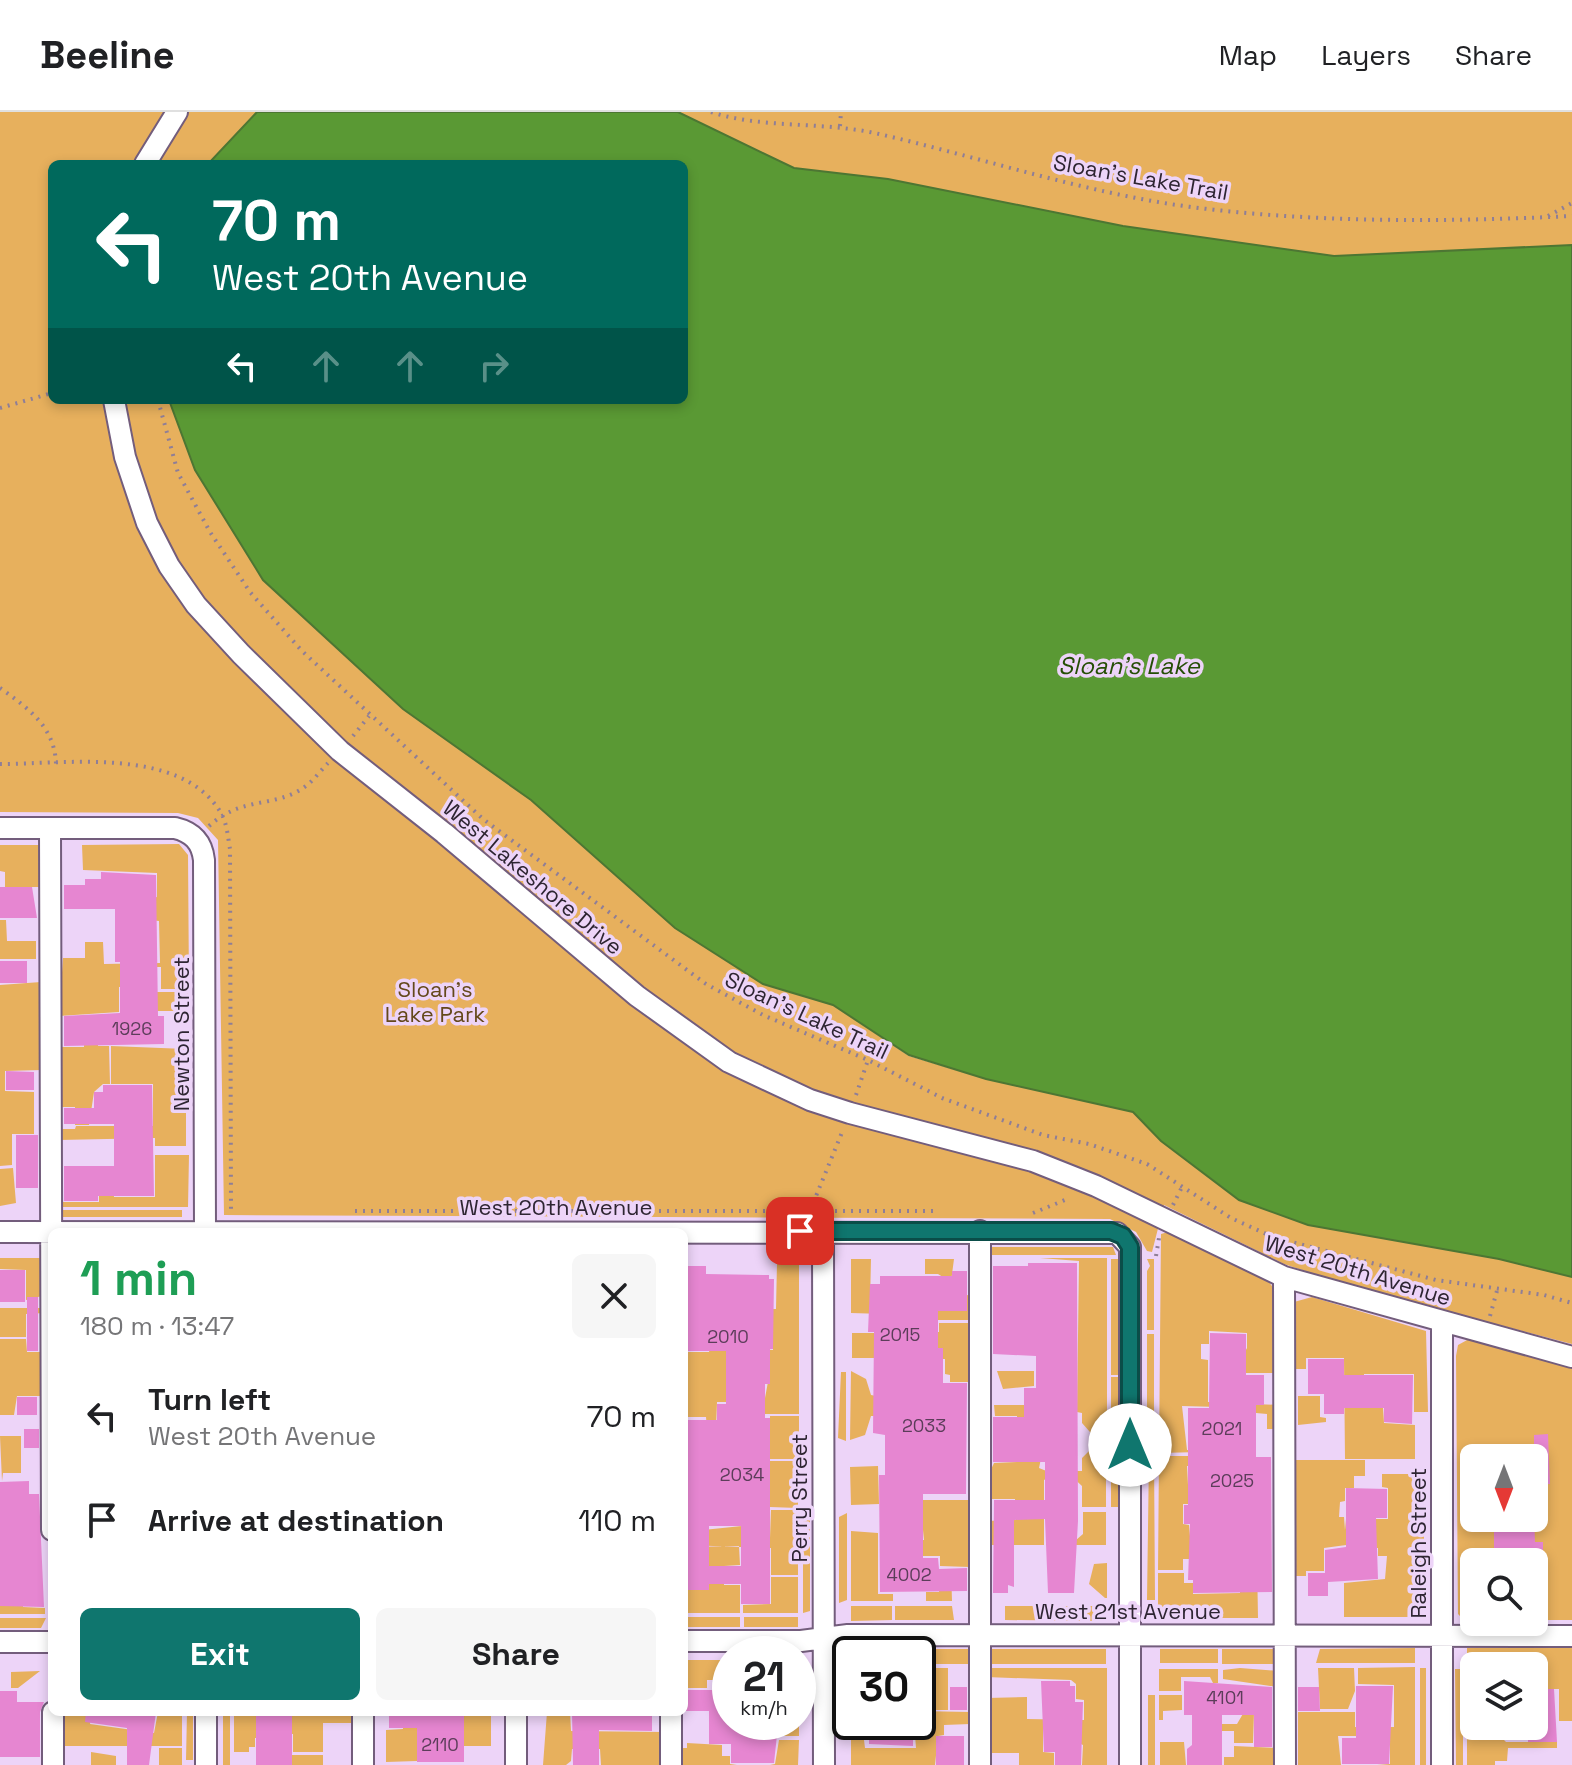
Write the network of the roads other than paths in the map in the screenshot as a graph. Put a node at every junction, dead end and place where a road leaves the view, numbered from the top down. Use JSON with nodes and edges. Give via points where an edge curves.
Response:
{"nodes":[{"id":1,"x":177,"y":112,"type":"edge"},
{"id":2,"x":147,"y":160,"type":"edge"},
{"id":3,"x":115,"y":404,"type":"edge"},
{"id":4,"x":0,"y":828,"type":"edge"},
{"id":5,"x":50,"y":828,"type":"junction"},
{"id":6,"x":1096,"y":1186,"type":"joint"},
{"id":7,"x":51,"y":1228,"type":"edge"},
{"id":8,"x":205,"y":1228,"type":"edge"},
{"id":9,"x":823,"y":1231,"type":"junction"},
{"id":10,"x":980,"y":1231,"type":"junction"},
{"id":11,"x":0,"y":1232,"type":"edge"},
{"id":12,"x":48,"y":1232,"type":"edge"},
{"id":13,"x":688,"y":1232,"type":"edge"},
{"id":14,"x":1284,"y":1277,"type":"junction"},
{"id":15,"x":1442,"y":1322,"type":"junction"},
{"id":16,"x":1572,"y":1357,"type":"edge"},
{"id":17,"x":980,"y":1635,"type":"junction"},
{"id":18,"x":1130,"y":1635,"type":"junction"},
{"id":19,"x":1285,"y":1635,"type":"junction"},
{"id":20,"x":1442,"y":1635,"type":"junction"},
{"id":21,"x":1572,"y":1636,"type":"edge"},
{"id":22,"x":824,"y":1638,"type":"junction"},
{"id":23,"x":688,"y":1641,"type":"edge"},
{"id":24,"x":0,"y":1642,"type":"edge"},
{"id":25,"x":48,"y":1642,"type":"edge"},
{"id":26,"x":53,"y":1716,"type":"edge"},
{"id":27,"x":206,"y":1716,"type":"edge"},
{"id":28,"x":363,"y":1716,"type":"edge"},
{"id":29,"x":516,"y":1716,"type":"edge"},
{"id":30,"x":671,"y":1716,"type":"edge"},
{"id":31,"x":53,"y":1765,"type":"edge"},
{"id":32,"x":206,"y":1765,"type":"edge"},
{"id":33,"x":363,"y":1765,"type":"edge"},
{"id":34,"x":516,"y":1765,"type":"edge"},
{"id":35,"x":671,"y":1765,"type":"edge"},
{"id":36,"x":824,"y":1765,"type":"edge"},
{"id":37,"x":980,"y":1765,"type":"edge"},
{"id":38,"x":1130,"y":1765,"type":"edge"},
{"id":39,"x":1285,"y":1765,"type":"edge"},
{"id":40,"x":1442,"y":1765,"type":"edge"}],
"edges":[{"from":1,"to":2,"type":"street"},
{"from":3,"to":6,"type":"street","name":"West Lakeshore Drive","via":[[147,523],[196,605],[340,751],[637,996],[729,1062],[810,1100],[1033,1161]]},
{"from":4,"to":5,"type":"street"},
{"from":5,"to":7,"type":"street"},
{"from":5,"to":8,"type":"street","name":"Newton Street","via":[[175,828],[195,838],[204,860]]},
{"from":6,"to":14,"type":"street","name":"West 20th Avenue"},
{"from":9,"to":10,"type":"street","name":"West 20th Avenue"},
{"from":9,"to":13,"type":"street","name":"West 20th Avenue"},
{"from":9,"to":22,"type":"street","name":"Perry Street"},
{"from":10,"to":17,"type":"street"},
{"from":10,"to":18,"type":"street","name":"West 20th Avenue","via":[[1111,1231],[1130,1247]]},
{"from":11,"to":12,"type":"street","name":"West 20th Avenue"},
{"from":14,"to":15,"type":"street","name":"West 20th Avenue"},
{"from":14,"to":19,"type":"street"},
{"from":15,"to":16,"type":"street","name":"West 20th Avenue"},
{"from":15,"to":20,"type":"street","name":"Raleigh Street"},
{"from":17,"to":18,"type":"street","name":"West 21st Avenue"},
{"from":17,"to":22,"type":"street","name":"West 21st Avenue"},
{"from":17,"to":37,"type":"street"},
{"from":18,"to":19,"type":"street","name":"West 21st Avenue"},
{"from":18,"to":38,"type":"street"},
{"from":19,"to":20,"type":"street","name":"West 21st Avenue"},
{"from":19,"to":39,"type":"street"},
{"from":20,"to":21,"type":"street","name":"West 21st Avenue"},
{"from":20,"to":40,"type":"street","name":"Raleigh Street"},
{"from":22,"to":23,"type":"street","name":"West 21st Avenue"},
{"from":22,"to":36,"type":"street","name":"Perry Street"},
{"from":24,"to":25,"type":"street"},
{"from":26,"to":31,"type":"street"},
{"from":27,"to":32,"type":"street"},
{"from":28,"to":33,"type":"street"},
{"from":29,"to":34,"type":"street"},
{"from":30,"to":35,"type":"street"}]}
